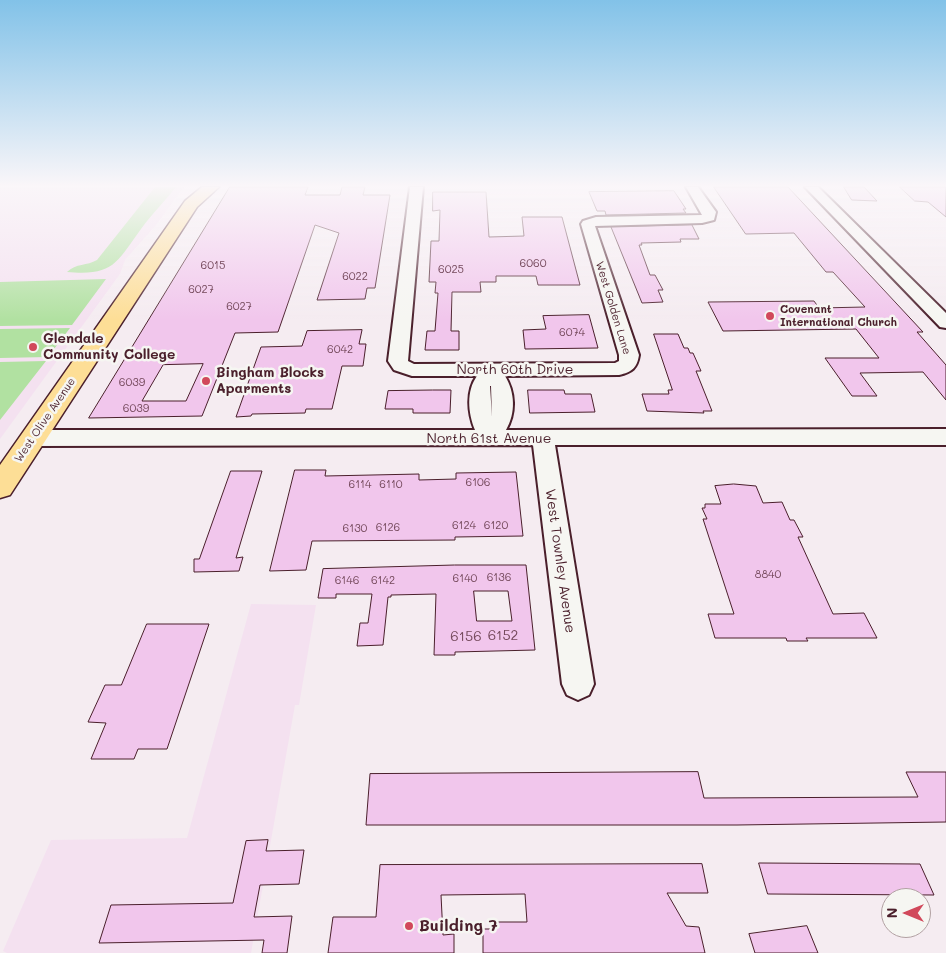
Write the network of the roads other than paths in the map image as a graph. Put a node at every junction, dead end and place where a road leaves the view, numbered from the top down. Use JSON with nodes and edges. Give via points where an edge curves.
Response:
{"nodes":[{"id":1,"x":168,"y":231,"type":"edge"},
{"id":2,"x":411,"y":231,"type":"edge"},
{"id":3,"x":589,"y":231,"type":"edge"},
{"id":4,"x":855,"y":231,"type":"edge"},
{"id":5,"x":946,"y":323,"type":"edge"},
{"id":6,"x":628,"y":364,"type":"joint"},
{"id":7,"x":491,"y":370,"type":"junction"},
{"id":8,"x":946,"y":437,"type":"edge"},
{"id":9,"x":33,"y":438,"type":"junction"},
{"id":10,"x":490,"y":438,"type":"junction"},
{"id":11,"x":543,"y":438,"type":"junction"},
{"id":12,"x":0,"y":487,"type":"edge"},
{"id":13,"x":578,"y":684,"type":"dead end"}],
"edges":[{"from":1,"to":9,"type":"main road","name":"West Olive Avenue"},
{"from":2,"to":7,"type":"street","name":"North 60th Drive","via":[[398,361],[401,366],[412,370]]},
{"from":3,"to":6,"type":"street","name":"West Golden Lane","via":[[629,355]]},
{"from":4,"to":5,"type":"street"},
{"from":6,"to":7,"type":"street","name":"North 60th Drive","via":[[618,369]]},
{"from":7,"to":10,"type":"street","via":[[501,386],[503,417]]},
{"from":8,"to":11,"type":"street","name":"North 61st Avenue"},
{"from":9,"to":10,"type":"street","name":"North 61st Avenue"},
{"from":9,"to":12,"type":"main road","name":"West Olive Avenue"},
{"from":10,"to":11,"type":"street","name":"North 61st Avenue"},
{"from":11,"to":13,"type":"street","name":"West Townley Avenue"}]}
